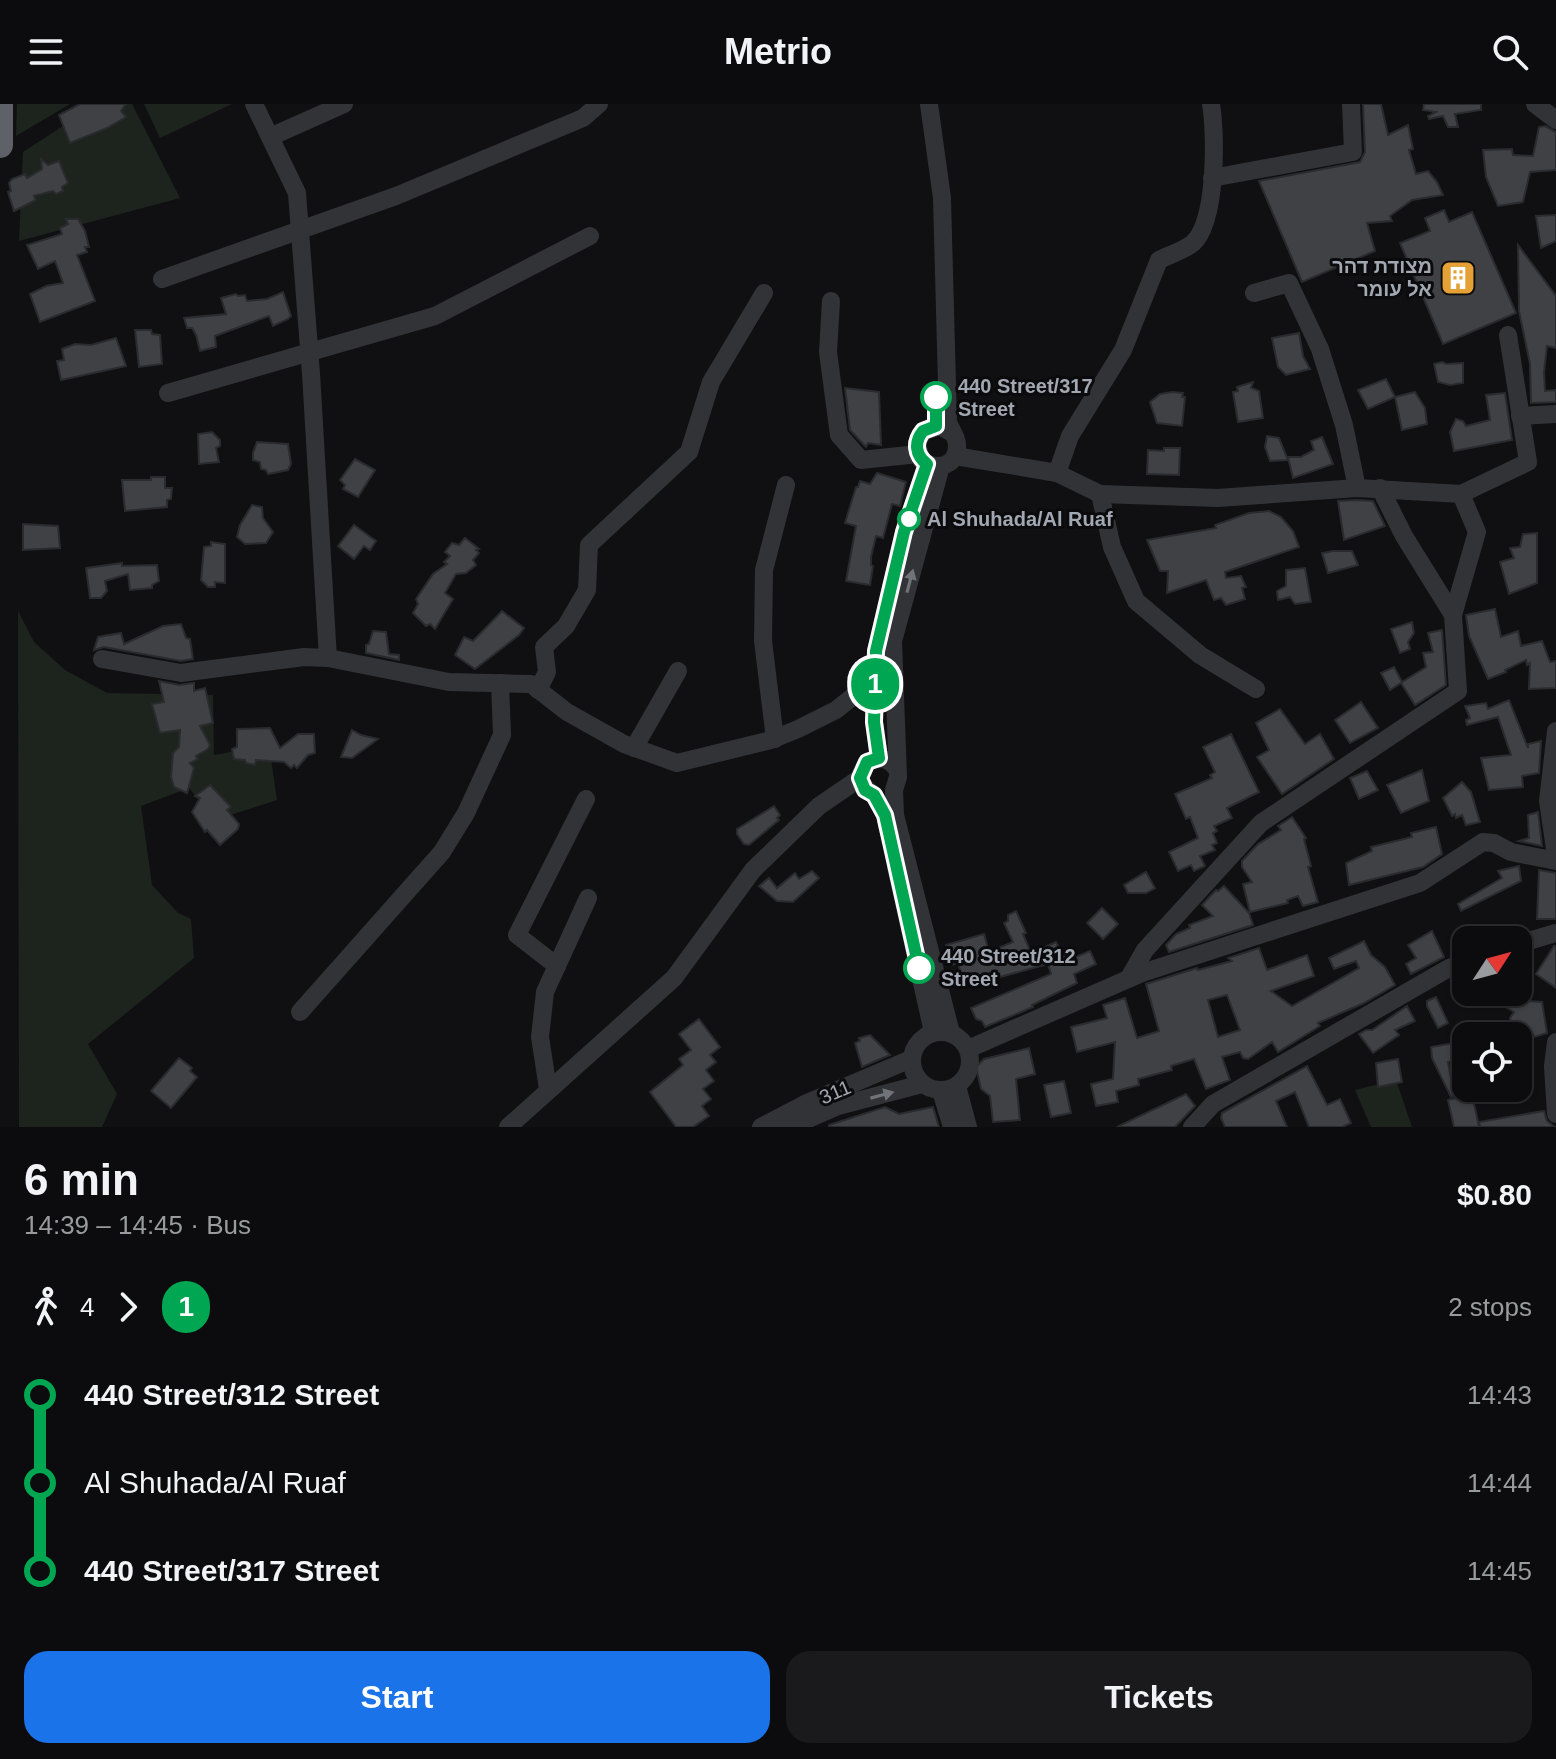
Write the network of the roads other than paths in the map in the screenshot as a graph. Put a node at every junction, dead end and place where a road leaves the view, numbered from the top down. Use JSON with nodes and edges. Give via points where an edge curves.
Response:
{"nodes":[{"id":1,"x":0,"y":104,"type":"edge"},
{"id":2,"x":254,"y":104,"type":"edge"},
{"id":3,"x":344,"y":104,"type":"edge"},
{"id":4,"x":599,"y":104,"type":"edge"},
{"id":5,"x":919,"y":104,"type":"edge"},
{"id":6,"x":929,"y":104,"type":"edge"},
{"id":7,"x":1211,"y":104,"type":"edge"},
{"id":8,"x":1351,"y":104,"type":"edge"},
{"id":9,"x":1535,"y":104,"type":"edge"},
{"id":10,"x":1556,"y":120,"type":"edge"},
{"id":11,"x":270,"y":137,"type":"junction"},
{"id":12,"x":0,"y":145,"type":"edge"},
{"id":13,"x":1212,"y":178,"type":"junction"},
{"id":14,"x":301,"y":231,"type":"junction"},
{"id":15,"x":590,"y":236,"type":"dead end"},
{"id":16,"x":162,"y":279,"type":"dead end"},
{"id":17,"x":764,"y":293,"type":"dead end"},
{"id":18,"x":1254,"y":293,"type":"dead end"},
{"id":19,"x":831,"y":301,"type":"dead end"},
{"id":20,"x":1508,"y":335,"type":"dead end"},
{"id":21,"x":310,"y":354,"type":"junction"},
{"id":22,"x":168,"y":393,"type":"dead end"},
{"id":23,"x":1556,"y":414,"type":"edge"},
{"id":24,"x":1520,"y":416,"type":"junction"},
{"id":25,"x":944,"y":429,"type":"junction"},
{"id":26,"x":935,"y":460,"type":"junction"},
{"id":27,"x":1057,"y":473,"type":"junction"},
{"id":28,"x":786,"y":485,"type":"dead end"},
{"id":29,"x":1357,"y":488,"type":"junction"},
{"id":30,"x":1380,"y":488,"type":"junction"},
{"id":31,"x":1100,"y":494,"type":"junction"},
{"id":32,"x":1461,"y":494,"type":"junction"},
{"id":33,"x":1453,"y":615,"type":"junction"},
{"id":34,"x":328,"y":658,"type":"junction"},
{"id":35,"x":102,"y":659,"type":"dead end"},
{"id":36,"x":678,"y":671,"type":"dead end"},
{"id":37,"x":875,"y":679,"type":"junction"},
{"id":38,"x":500,"y":683,"type":"junction"},
{"id":39,"x":1256,"y":689,"type":"dead end"},
{"id":40,"x":538,"y":690,"type":"junction"},
{"id":41,"x":1556,"y":731,"type":"edge"},
{"id":42,"x":775,"y":739,"type":"junction"},
{"id":43,"x":634,"y":748,"type":"junction"},
{"id":44,"x":879,"y":758,"type":"junction"},
{"id":45,"x":896,"y":768,"type":"junction"},
{"id":46,"x":860,"y":778,"type":"junction"},
{"id":47,"x":894,"y":790,"type":"junction"},
{"id":48,"x":874,"y":795,"type":"junction"},
{"id":49,"x":586,"y":799,"type":"dead end"},
{"id":50,"x":1556,"y":858,"type":"edge"},
{"id":51,"x":588,"y":898,"type":"dead end"},
{"id":52,"x":1556,"y":933,"type":"edge"},
{"id":53,"x":1532,"y":940,"type":"edge"},
{"id":54,"x":557,"y":966,"type":"junction"},
{"id":55,"x":1452,"y":967,"type":"edge"},
{"id":56,"x":1129,"y":978,"type":"junction"},
{"id":57,"x":300,"y":1012,"type":"dead end"},
{"id":58,"x":942,"y":1033,"type":"junction"},
{"id":59,"x":1556,"y":1042,"type":"edge"},
{"id":60,"x":968,"y":1049,"type":"junction"},
{"id":61,"x":911,"y":1059,"type":"junction"},
{"id":62,"x":922,"y":1084,"type":"junction"},
{"id":63,"x":949,"y":1088,"type":"junction"},
{"id":64,"x":548,"y":1089,"type":"junction"},
{"id":65,"x":1556,"y":1114,"type":"edge"},
{"id":66,"x":508,"y":1127,"type":"edge"},
{"id":67,"x":761,"y":1127,"type":"edge"},
{"id":68,"x":790,"y":1127,"type":"edge"},
{"id":69,"x":952,"y":1127,"type":"edge"},
{"id":70,"x":968,"y":1127,"type":"edge"},
{"id":71,"x":1192,"y":1127,"type":"edge"}],
"edges":[{"from":1,"to":12,"type":"highway"},
{"from":2,"to":11,"type":"street"},
{"from":3,"to":11,"type":"street"},
{"from":4,"to":14,"type":"street","via":[[583,118]]},
{"from":5,"to":25,"type":"street","via":[[935,226]]},
{"from":6,"to":25,"type":"street","via":[[942,198],[948,422]]},
{"from":7,"to":13,"type":"street"},
{"from":8,"to":13,"type":"street","via":[[1353,152]]},
{"from":9,"to":10,"type":"street"},
{"from":11,"to":14,"type":"street","via":[[297,193]]},
{"from":13,"to":27,"type":"street","via":[[1210,207],[1194,243],[1159,260],[1123,350],[1070,436]]},
{"from":14,"to":16,"type":"street"},
{"from":14,"to":21,"type":"street"},
{"from":15,"to":21,"type":"street","via":[[435,316]]},
{"from":17,"to":40,"type":"street","via":[[711,382],[689,452],[589,545],[587,590],[566,626],[544,647],[547,672]]},
{"from":18,"to":29,"type":"street","via":[[1289,283],[1320,349]]},
{"from":19,"to":26,"type":"street","via":[[828,352],[839,435],[861,460]]},
{"from":20,"to":24,"type":"street"},
{"from":21,"to":22,"type":"street"},
{"from":21,"to":34,"type":"street"},
{"from":23,"to":24,"type":"street"},
{"from":24,"to":32,"type":"street","via":[[1528,462]]},
{"from":25,"to":26,"type":"street","via":[[957,442]]},
{"from":25,"to":26,"type":"street","via":[[923,431],[919,437]]},
{"from":26,"to":27,"type":"street"},
{"from":26,"to":37,"type":"street","via":[[904,532],[876,651]]},
{"from":45,"to":26,"type":"street","one_way":true,"via":[[893,641]]},
{"from":27,"to":31,"type":"street"},
{"from":28,"to":42,"type":"street","via":[[764,570],[763,641]]},
{"from":29,"to":30,"type":"street"},
{"from":29,"to":31,"type":"street","via":[[1218,498]]},
{"from":30,"to":32,"type":"street"},
{"from":30,"to":33,"type":"street"},
{"from":31,"to":39,"type":"street","via":[[1112,547],[1136,601],[1200,655]]},
{"from":32,"to":33,"type":"street","via":[[1477,532]]},
{"from":33,"to":56,"type":"street","via":[[1458,691],[1261,823],[1145,950]]},
{"from":34,"to":35,"type":"street","via":[[181,673]]},
{"from":34,"to":38,"type":"street","via":[[449,682]]},
{"from":36,"to":43,"type":"street"},
{"from":37,"to":42,"type":"street","via":[[836,710]]},
{"from":37,"to":44,"type":"street"},
{"from":38,"to":40,"type":"street","via":[[531,684]]},
{"from":38,"to":57,"type":"street","via":[[502,735],[466,813],[442,852]]},
{"from":40,"to":43,"type":"street"},
{"from":41,"to":50,"type":"street","via":[[1548,801]]},
{"from":42,"to":43,"type":"street","via":[[677,763]]},
{"from":44,"to":45,"type":"street"},
{"from":44,"to":46,"type":"street","via":[[867,762]]},
{"from":45,"to":47,"type":"street"},
{"from":46,"to":48,"type":"street"},
{"from":46,"to":64,"type":"street","via":[[819,806],[753,870],[674,978]]},
{"from":47,"to":48,"type":"street"},
{"from":47,"to":58,"type":"street"},
{"from":48,"to":58,"type":"street","via":[[885,815]]},
{"from":49,"to":54,"type":"street","via":[[517,935]]},
{"from":50,"to":56,"type":"street","via":[[1483,842],[1420,883]]},
{"from":51,"to":54,"type":"street"},
{"from":52,"to":53,"type":"street"},
{"from":54,"to":64,"type":"street","via":[[545,992],[540,1037]]},
{"from":55,"to":71,"type":"street","via":[[1213,1104]]},
{"from":56,"to":60,"type":"street"},
{"from":58,"to":60,"type":"street","via":[[962,1040]]},
{"from":58,"to":61,"type":"street","via":[[916,1044]]},
{"from":59,"to":65,"type":"street"},
{"from":60,"to":63,"type":"street","via":[[969,1070]]},
{"from":61,"to":62,"type":"street"},
{"from":61,"to":67,"type":"street","name":"311"},
{"from":62,"to":63,"type":"street"},
{"from":68,"to":62,"type":"street","name":"311","one_way":true,"via":[[838,1106]]},
{"from":63,"to":69,"type":"street"},
{"from":63,"to":70,"type":"street"},
{"from":64,"to":66,"type":"street"}]}
